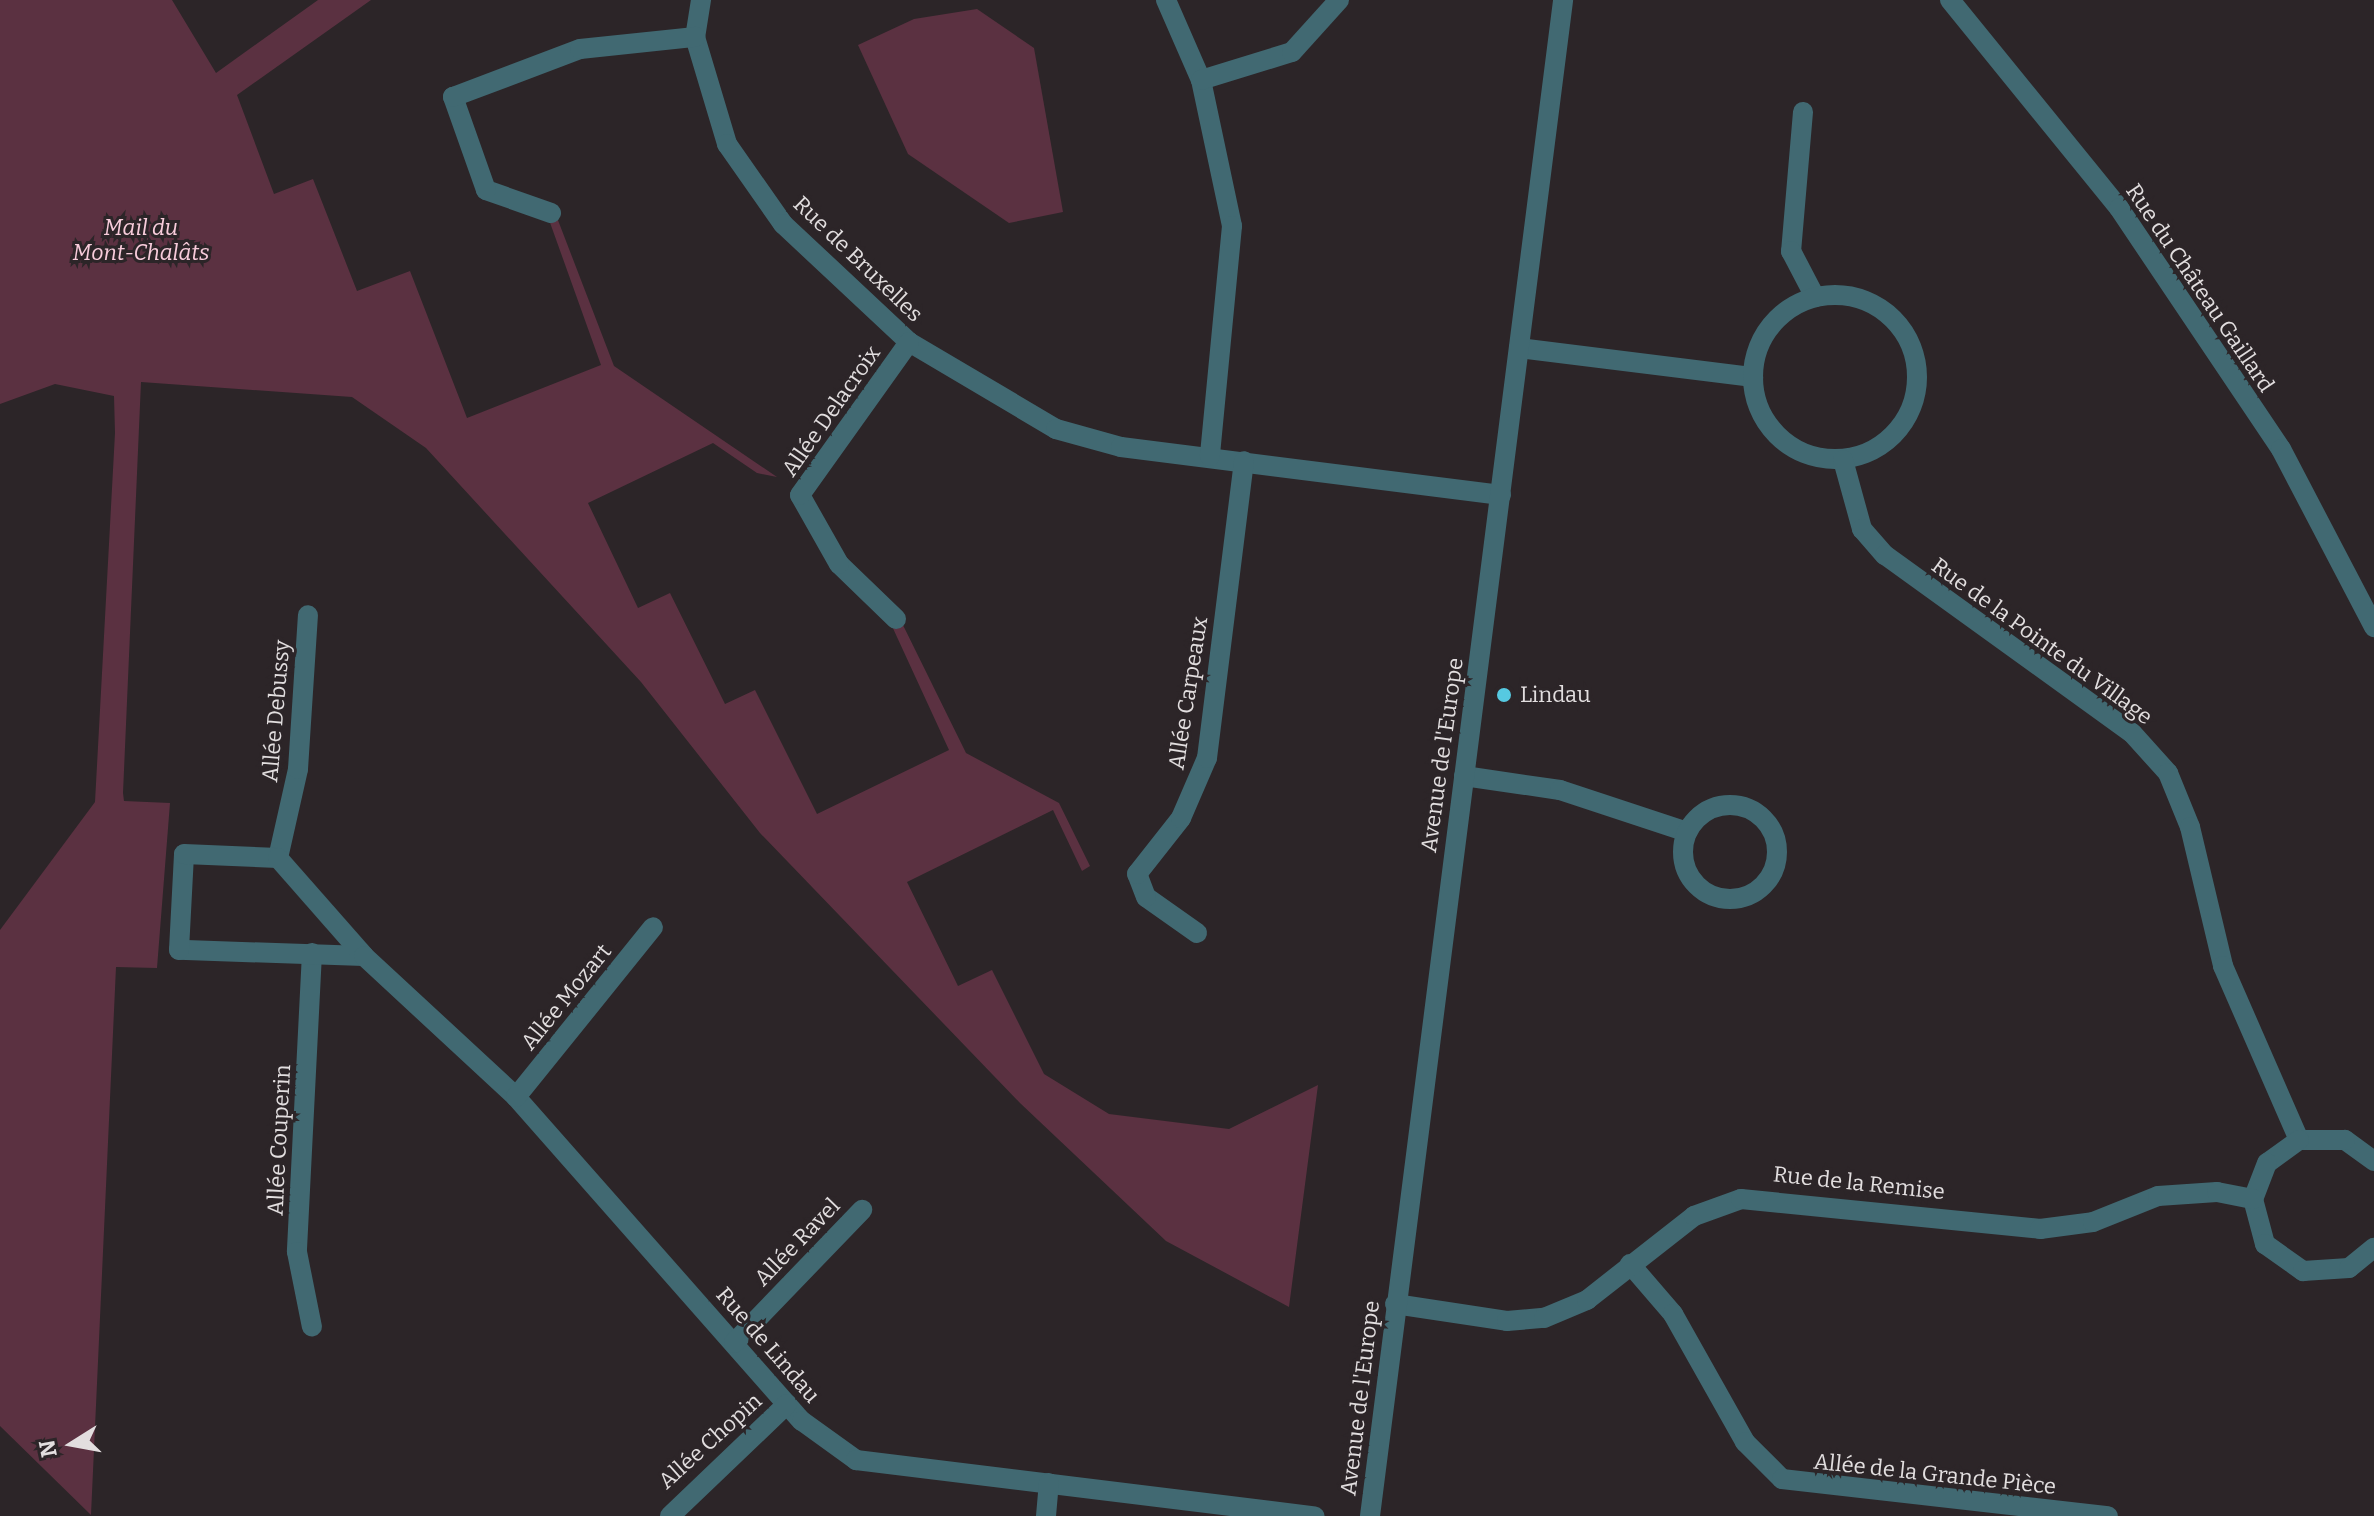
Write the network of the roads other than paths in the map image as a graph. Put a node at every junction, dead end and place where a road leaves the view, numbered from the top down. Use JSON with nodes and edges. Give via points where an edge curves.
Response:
{"nodes":[{"id":1,"x":701,"y":0,"type":"edge"},
{"id":2,"x":1166,"y":0,"type":"edge"},
{"id":3,"x":1339,"y":0,"type":"edge"},
{"id":4,"x":1563,"y":0,"type":"edge"},
{"id":5,"x":1950,"y":0,"type":"edge"},
{"id":6,"x":695,"y":37,"type":"junction"},
{"id":7,"x":1201,"y":80,"type":"junction"},
{"id":8,"x":1803,"y":112,"type":"dead end"},
{"id":9,"x":551,"y":213,"type":"dead end"},
{"id":10,"x":1815,"y":297,"type":"junction"},
{"id":11,"x":909,"y":342,"type":"junction"},
{"id":12,"x":1519,"y":348,"type":"junction"},
{"id":13,"x":1753,"y":377,"type":"junction"},
{"id":14,"x":1210,"y":456,"type":"junction"},
{"id":15,"x":1843,"y":460,"type":"junction"},
{"id":16,"x":1244,"y":461,"type":"junction"},
{"id":17,"x":1501,"y":495,"type":"junction"},
{"id":18,"x":308,"y":615,"type":"dead end"},
{"id":19,"x":896,"y":619,"type":"dead end"},
{"id":20,"x":2374,"y":627,"type":"edge"},
{"id":21,"x":1464,"y":776,"type":"junction"},
{"id":22,"x":1687,"y":832,"type":"junction"},
{"id":23,"x":278,"y":858,"type":"junction"},
{"id":24,"x":653,"y":927,"type":"dead end"},
{"id":25,"x":1197,"y":933,"type":"dead end"},
{"id":26,"x":312,"y":953,"type":"junction"},
{"id":27,"x":364,"y":956,"type":"junction"},
{"id":28,"x":516,"y":1097,"type":"junction"},
{"id":29,"x":2299,"y":1140,"type":"junction"},
{"id":30,"x":2374,"y":1161,"type":"edge"},
{"id":31,"x":2253,"y":1199,"type":"junction"},
{"id":32,"x":862,"y":1210,"type":"dead end"},
{"id":33,"x":2374,"y":1248,"type":"edge"},
{"id":34,"x":1630,"y":1264,"type":"junction"},
{"id":35,"x":1395,"y":1304,"type":"junction"},
{"id":36,"x":312,"y":1327,"type":"dead end"},
{"id":37,"x":734,"y":1343,"type":"junction"},
{"id":38,"x":787,"y":1404,"type":"junction"},
{"id":39,"x":1049,"y":1483,"type":"junction"},
{"id":40,"x":670,"y":1516,"type":"edge"},
{"id":41,"x":1046,"y":1516,"type":"edge"},
{"id":42,"x":1315,"y":1516,"type":"edge"},
{"id":43,"x":1370,"y":1516,"type":"edge"},
{"id":44,"x":2108,"y":1516,"type":"edge"}],
"edges":[{"from":1,"to":6,"type":"street","name":"Rue de Bruxelles"},
{"from":2,"to":7,"type":"street"},
{"from":3,"to":7,"type":"street","via":[[1292,52]]},
{"from":4,"to":12,"type":"street","name":"Avenue de l'Europe"},
{"from":5,"to":20,"type":"street","name":"Rue du Château Gaillard","via":[[2128,221],[2281,449]]},
{"from":6,"to":9,"type":"street","via":[[580,49],[453,97],[486,190]]},
{"from":6,"to":11,"type":"street","name":"Rue de Bruxelles","via":[[727,144],[783,224]]},
{"from":7,"to":14,"type":"street","via":[[1232,226],[1229,311]]},
{"from":8,"to":10,"type":"street","via":[[1791,251]]},
{"from":10,"to":13,"type":"street","via":[[1770,326]]},
{"from":10,"to":15,"type":"street","via":[[1842,295],[1891,316],[1916,363],[1908,416],[1891,438]]},
{"from":11,"to":14,"type":"street","name":"Rue de Bruxelles","via":[[1056,429],[1121,447]]},
{"from":11,"to":19,"type":"street","name":"Allée Delacroix","via":[[800,495],[839,564]]},
{"from":12,"to":13,"type":"street"},
{"from":12,"to":17,"type":"street","name":"Avenue de l'Europe"},
{"from":13,"to":15,"type":"street","via":[[1765,421],[1780,438],[1798,451]]},
{"from":14,"to":16,"type":"street","name":"Rue de Bruxelles"},
{"from":15,"to":29,"type":"street","name":"Rue de la Pointe du Village","via":[[1862,529],[1885,555],[2132,733],[2168,773],[2190,827],[2223,966]]},
{"from":16,"to":17,"type":"street","name":"Rue de Bruxelles"},
{"from":16,"to":25,"type":"street","name":"Allée Carpeaux","via":[[1207,758],[1181,818],[1137,874],[1146,897]]},
{"from":17,"to":21,"type":"street","name":"Avenue de l'Europe"},
{"from":18,"to":23,"type":"street","name":"Allée Debussy","via":[[298,769]]},
{"from":21,"to":22,"type":"street","via":[[1560,790]]},
{"from":21,"to":35,"type":"street","name":"Avenue de l'Europe"},
{"from":22,"to":22,"type":"street","via":[[1684,863],[1702,890],[1731,899],[1770,876],[1773,832],[1751,810],[1707,811]]},
{"from":23,"to":26,"type":"street","via":[[184,854],[179,950]]},
{"from":23,"to":27,"type":"street","name":"Rue de Lindau"},
{"from":24,"to":28,"type":"street","name":"Allée Mozart"},
{"from":26,"to":27,"type":"street"},
{"from":26,"to":36,"type":"street","name":"Allée Couperin","via":[[297,1252]]},
{"from":27,"to":28,"type":"street","name":"Rue de Lindau"},
{"from":28,"to":37,"type":"street","name":"Rue de Lindau"},
{"from":29,"to":30,"type":"street","via":[[2345,1140]]},
{"from":29,"to":31,"type":"street","via":[[2267,1163]]},
{"from":31,"to":33,"type":"street","via":[[2265,1244],[2303,1271],[2349,1268]]},
{"from":31,"to":34,"type":"street","name":"Rue de la Remise","via":[[2217,1192],[2158,1196],[2093,1222],[2040,1229],[1767,1196],[1694,1216]]},
{"from":32,"to":37,"type":"street","name":"Allée Ravel"},
{"from":34,"to":35,"type":"street","name":"Rue de la Remise","via":[[1587,1300],[1544,1318],[1507,1321]]},
{"from":34,"to":44,"type":"street","name":"Allée de la Grande Pièce","via":[[1673,1314],[1745,1442],[1782,1479]]},
{"from":35,"to":43,"type":"street","name":"Avenue de l'Europe"},
{"from":37,"to":38,"type":"street","name":"Rue de Lindau"},
{"from":38,"to":39,"type":"street","name":"Rue de Lindau","via":[[856,1460]]},
{"from":38,"to":40,"type":"street","name":"Allée Chopin"},
{"from":39,"to":41,"type":"street"},
{"from":39,"to":42,"type":"street","name":"Rue de Lindau"}]}
